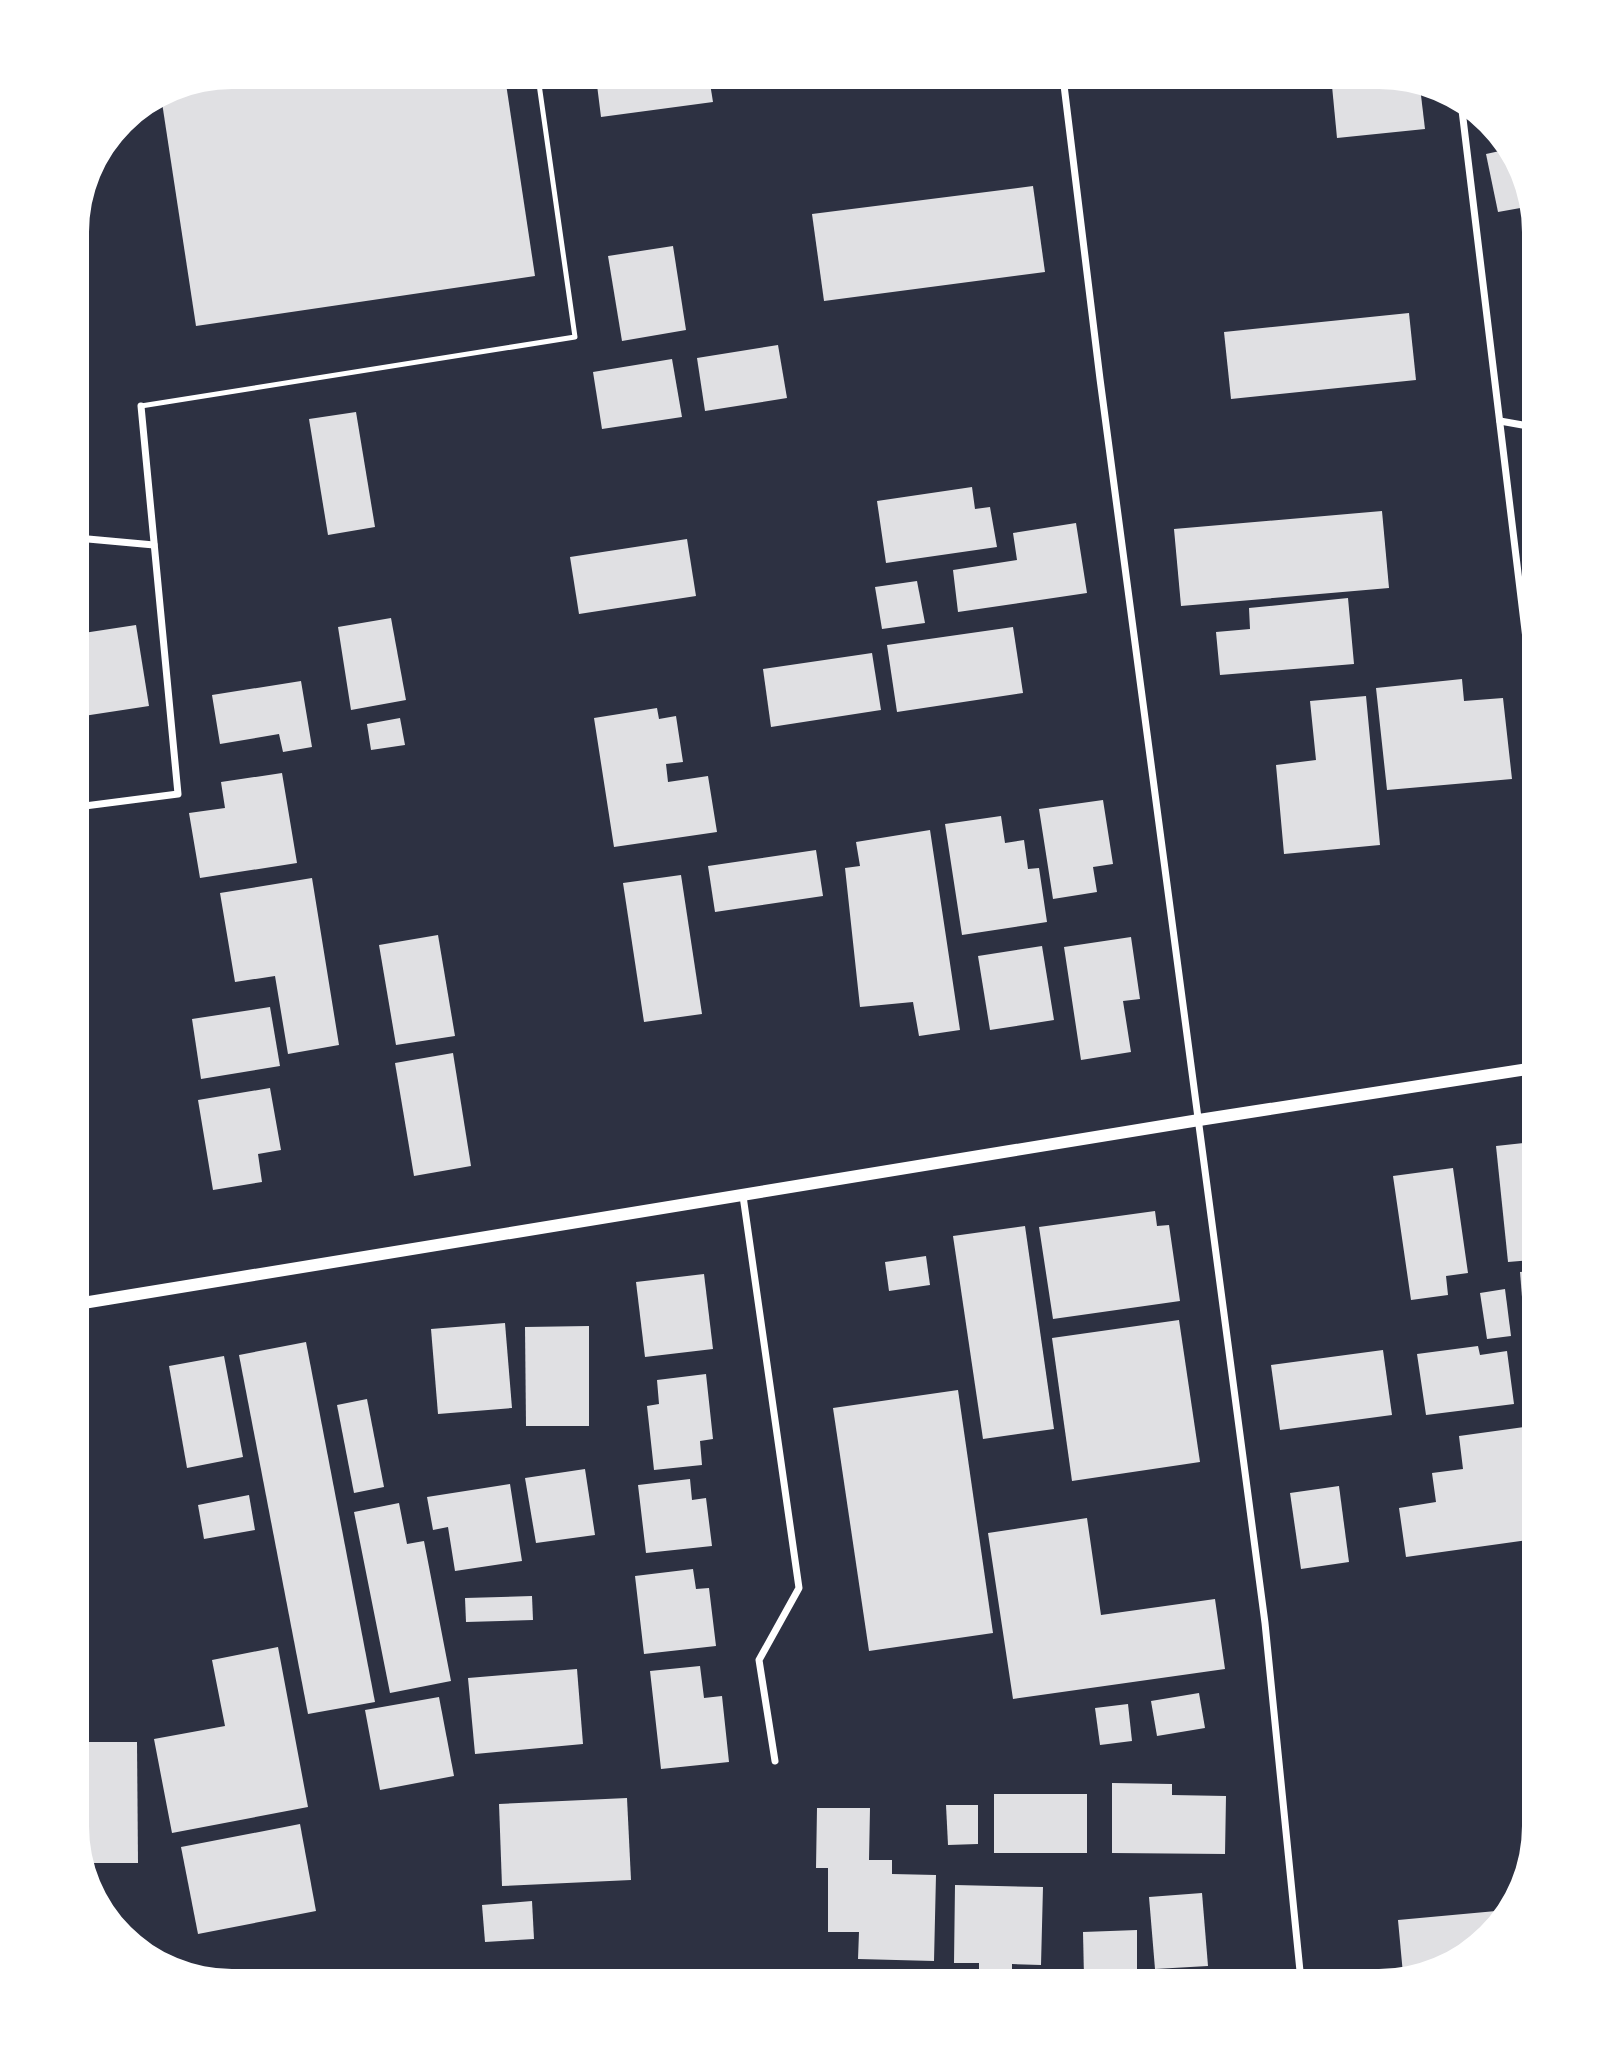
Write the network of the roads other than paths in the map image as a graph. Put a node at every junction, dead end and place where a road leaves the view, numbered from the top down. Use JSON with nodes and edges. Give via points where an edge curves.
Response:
{"nodes":[{"id":1,"x":540,"y":89,"type":"edge"},
{"id":2,"x":1065,"y":90,"type":"edge"},
{"id":3,"x":1463,"y":117,"type":"edge"},
{"id":4,"x":141,"y":406,"type":"joint"},
{"id":5,"x":1500,"y":421,"type":"junction"},
{"id":6,"x":1522,"y":425,"type":"edge"},
{"id":7,"x":90,"y":539,"type":"edge"},
{"id":8,"x":154,"y":545,"type":"junction"},
{"id":9,"x":1522,"y":605,"type":"edge"},
{"id":10,"x":90,"y":805,"type":"edge"},
{"id":11,"x":1522,"y":1070,"type":"edge"},
{"id":12,"x":1199,"y":1120,"type":"junction"},
{"id":13,"x":743,"y":1196,"type":"junction"},
{"id":14,"x":89,"y":1302,"type":"edge"},
{"id":15,"x":775,"y":1761,"type":"dead end"},
{"id":16,"x":1300,"y":1969,"type":"edge"}],
"edges":[{"from":1,"to":4,"type":"lane","via":[[576,337]]},
{"from":2,"to":12,"type":"street"},
{"from":3,"to":5,"type":"street"},
{"from":4,"to":8,"type":"street"},
{"from":5,"to":6,"type":"street"},
{"from":5,"to":9,"type":"street"},
{"from":7,"to":8,"type":"street"},
{"from":8,"to":10,"type":"street","via":[[178,794]]},
{"from":11,"to":12,"type":"street"},
{"from":12,"to":13,"type":"street"},
{"from":12,"to":16,"type":"street","via":[[1265,1623]]},
{"from":13,"to":14,"type":"street"},
{"from":13,"to":15,"type":"street","via":[[799,1588],[759,1660]]}]}
